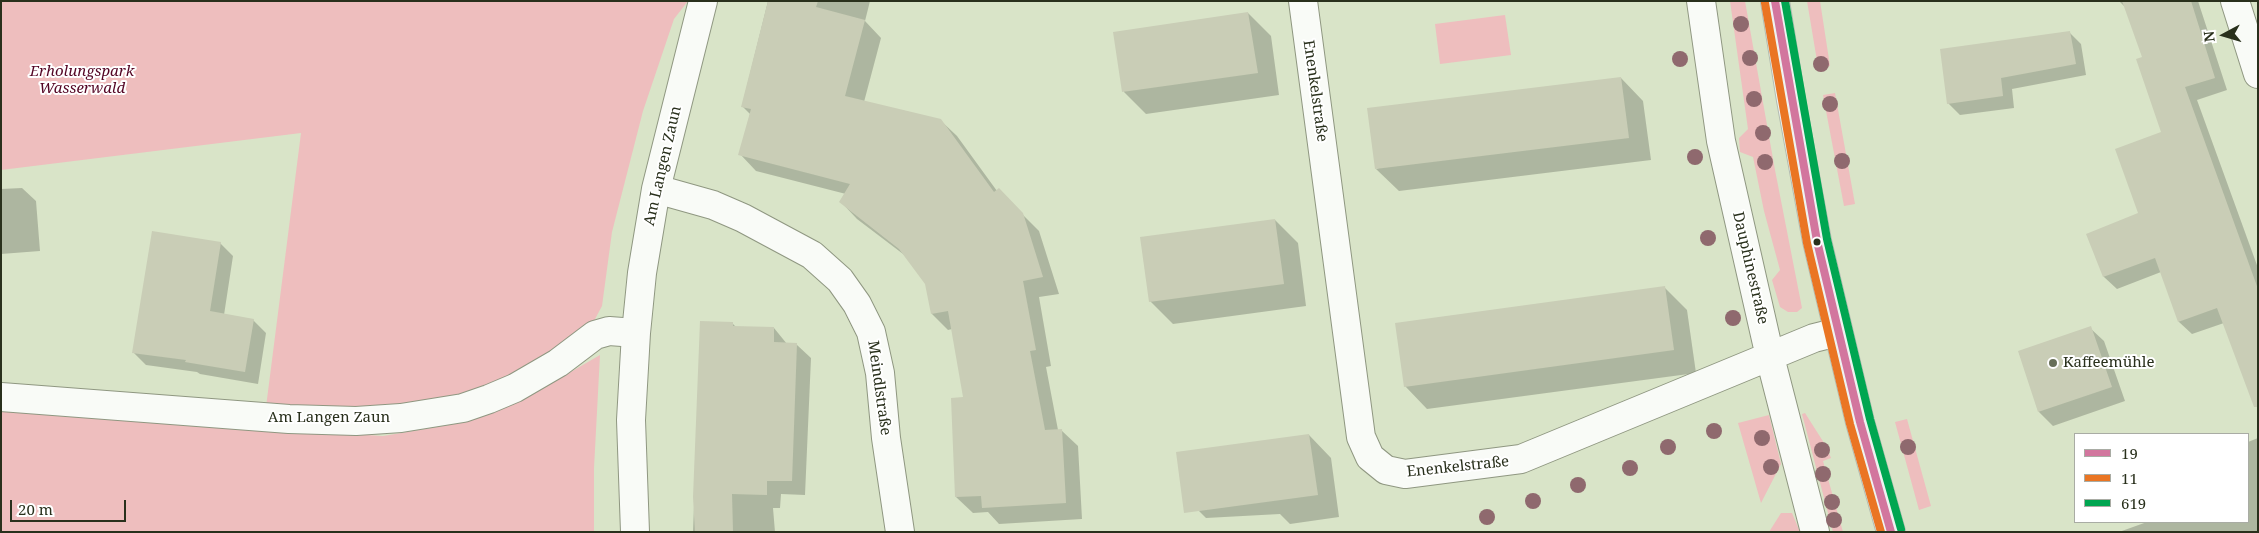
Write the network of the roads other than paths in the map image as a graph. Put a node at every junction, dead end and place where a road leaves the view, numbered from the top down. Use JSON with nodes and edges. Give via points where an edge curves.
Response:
{"nodes":[{"id":1,"x":703,"y":1,"type":"edge"},
{"id":2,"x":1303,"y":1,"type":"edge"},
{"id":3,"x":1701,"y":1,"type":"edge"},
{"id":4,"x":1775,"y":1,"type":"edge"},
{"id":5,"x":2235,"y":1,"type":"edge"},
{"id":6,"x":2258,"y":74,"type":"edge"},
{"id":7,"x":656,"y":189,"type":"junction"},
{"id":8,"x":1838,"y":332,"type":"junction"},
{"id":9,"x":636,"y":333,"type":"junction"},
{"id":10,"x":1770,"y":357,"type":"junction"},
{"id":11,"x":1,"y":397,"type":"edge"},
{"id":12,"x":635,"y":532,"type":"edge"},
{"id":13,"x":900,"y":532,"type":"edge"},
{"id":14,"x":1815,"y":532,"type":"edge"},
{"id":15,"x":1891,"y":532,"type":"edge"}],
"edges":[{"from":1,"to":7,"type":"street","name":"Am Langen Zaun"},
{"from":2,"to":10,"type":"street","name":"Enenkelstraße","via":[[1361,437],[1370,457],[1386,470],[1405,474],[1522,459]]},
{"from":3,"to":10,"type":"street","name":"Dauphinestraße","via":[[1721,141]]},
{"from":4,"to":8,"type":"main road","via":[[1817,242]]},
{"from":5,"to":6,"type":"street"},
{"from":7,"to":9,"type":"street","name":"Am Langen Zaun"},
{"from":7,"to":13,"type":"street","name":"Meindlstraße","via":[[713,205],[743,218],[812,255],[840,280],[871,332],[880,373]]},
{"from":8,"to":10,"type":"street","name":"Enenkelstraße","via":[[1814,338]]},
{"from":8,"to":15,"type":"main road"},
{"from":9,"to":11,"type":"street","name":"Am Langen Zaun","via":[[608,331],[595,336],[515,388],[489,399],[463,408],[402,418],[356,421],[280,419]]},
{"from":9,"to":12,"type":"street","name":"Am Langen Zaun","via":[[631,420]]},
{"from":10,"to":14,"type":"street","name":"Dauphinestraße"}]}
